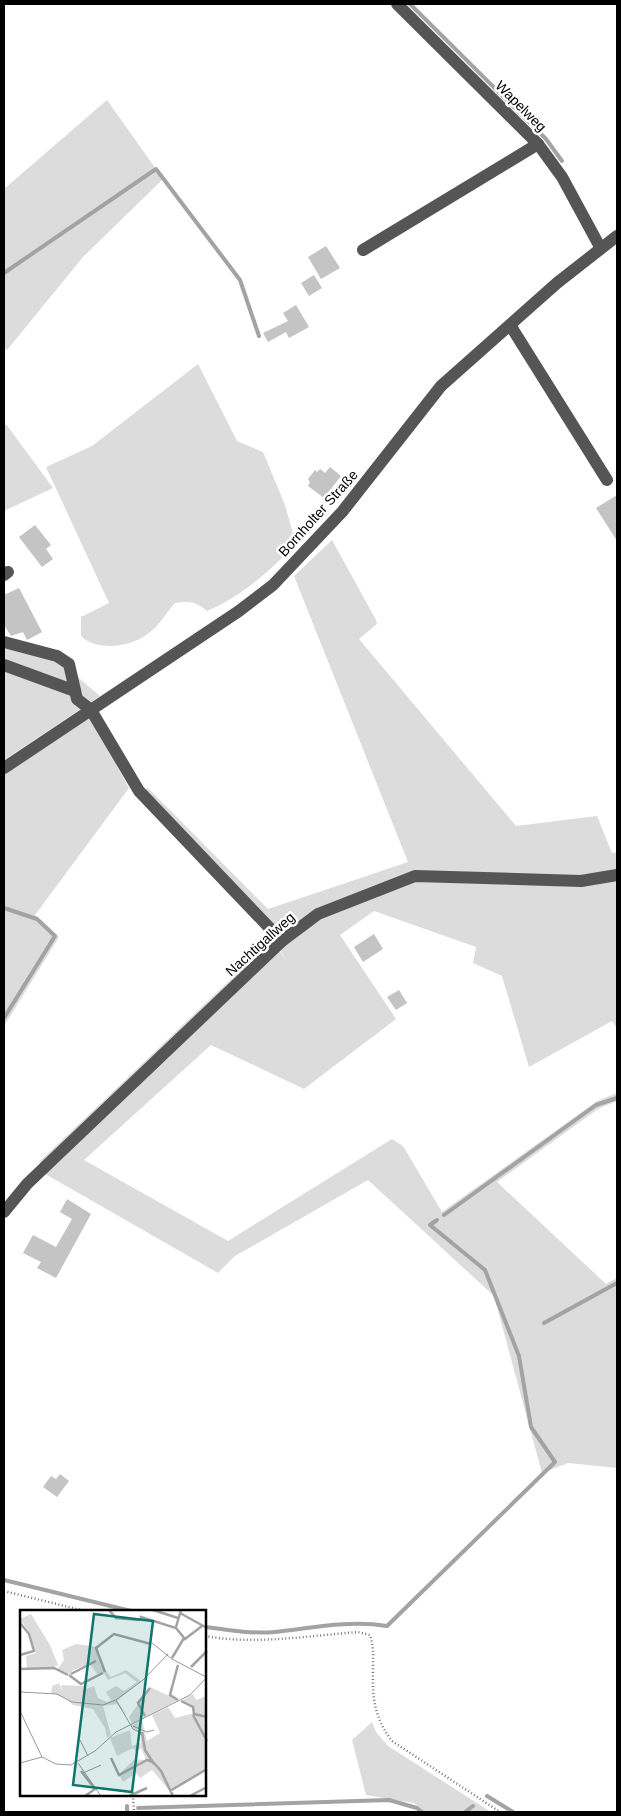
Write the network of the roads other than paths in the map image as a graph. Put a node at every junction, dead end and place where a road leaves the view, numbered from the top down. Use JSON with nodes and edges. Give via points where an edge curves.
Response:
{"nodes":[{"id":1,"x":397,"y":4,"type":"edge"},
{"id":2,"x":538,"y":144,"type":"junction"},
{"id":3,"x":617,"y":236,"type":"edge"},
{"id":4,"x":600,"y":248,"type":"junction"},
{"id":5,"x":363,"y":250,"type":"dead end"},
{"id":6,"x":510,"y":326,"type":"junction"},
{"id":7,"x":607,"y":480,"type":"dead end"},
{"id":8,"x":4,"y":642,"type":"edge"},
{"id":9,"x":4,"y":665,"type":"edge"},
{"id":10,"x":75,"y":691,"type":"junction"},
{"id":11,"x":91,"y":710,"type":"junction"},
{"id":12,"x":4,"y":768,"type":"edge"},
{"id":13,"x":617,"y":874,"type":"edge"},
{"id":14,"x":282,"y":941,"type":"junction"},
{"id":15,"x":4,"y":1212,"type":"edge"}],
"edges":[{"from":1,"to":2,"type":"street","name":"Wapelweg"},
{"from":2,"to":4,"type":"street","name":"Wapelweg","via":[[562,177]]},
{"from":2,"to":5,"type":"street"},
{"from":3,"to":4,"type":"street","name":"Bornholter Straße"},
{"from":4,"to":6,"type":"street","name":"Bornholter Straße"},
{"from":6,"to":7,"type":"street"},
{"from":6,"to":11,"type":"street","name":"Bornholter Straße","via":[[441,386],[342,512],[273,585],[240,611]]},
{"from":8,"to":10,"type":"street","via":[[64,659],[72,671]]},
{"from":9,"to":10,"type":"street"},
{"from":10,"to":11,"type":"street","via":[[77,699]]},
{"from":11,"to":12,"type":"street","name":"Bornholter Straße"},
{"from":11,"to":14,"type":"street","via":[[139,791]]},
{"from":13,"to":14,"type":"street","name":"Nachtigallweg","via":[[581,881],[415,876],[318,914]]},
{"from":14,"to":15,"type":"street","name":"Nachtigallweg","via":[[27,1184]]}]}
